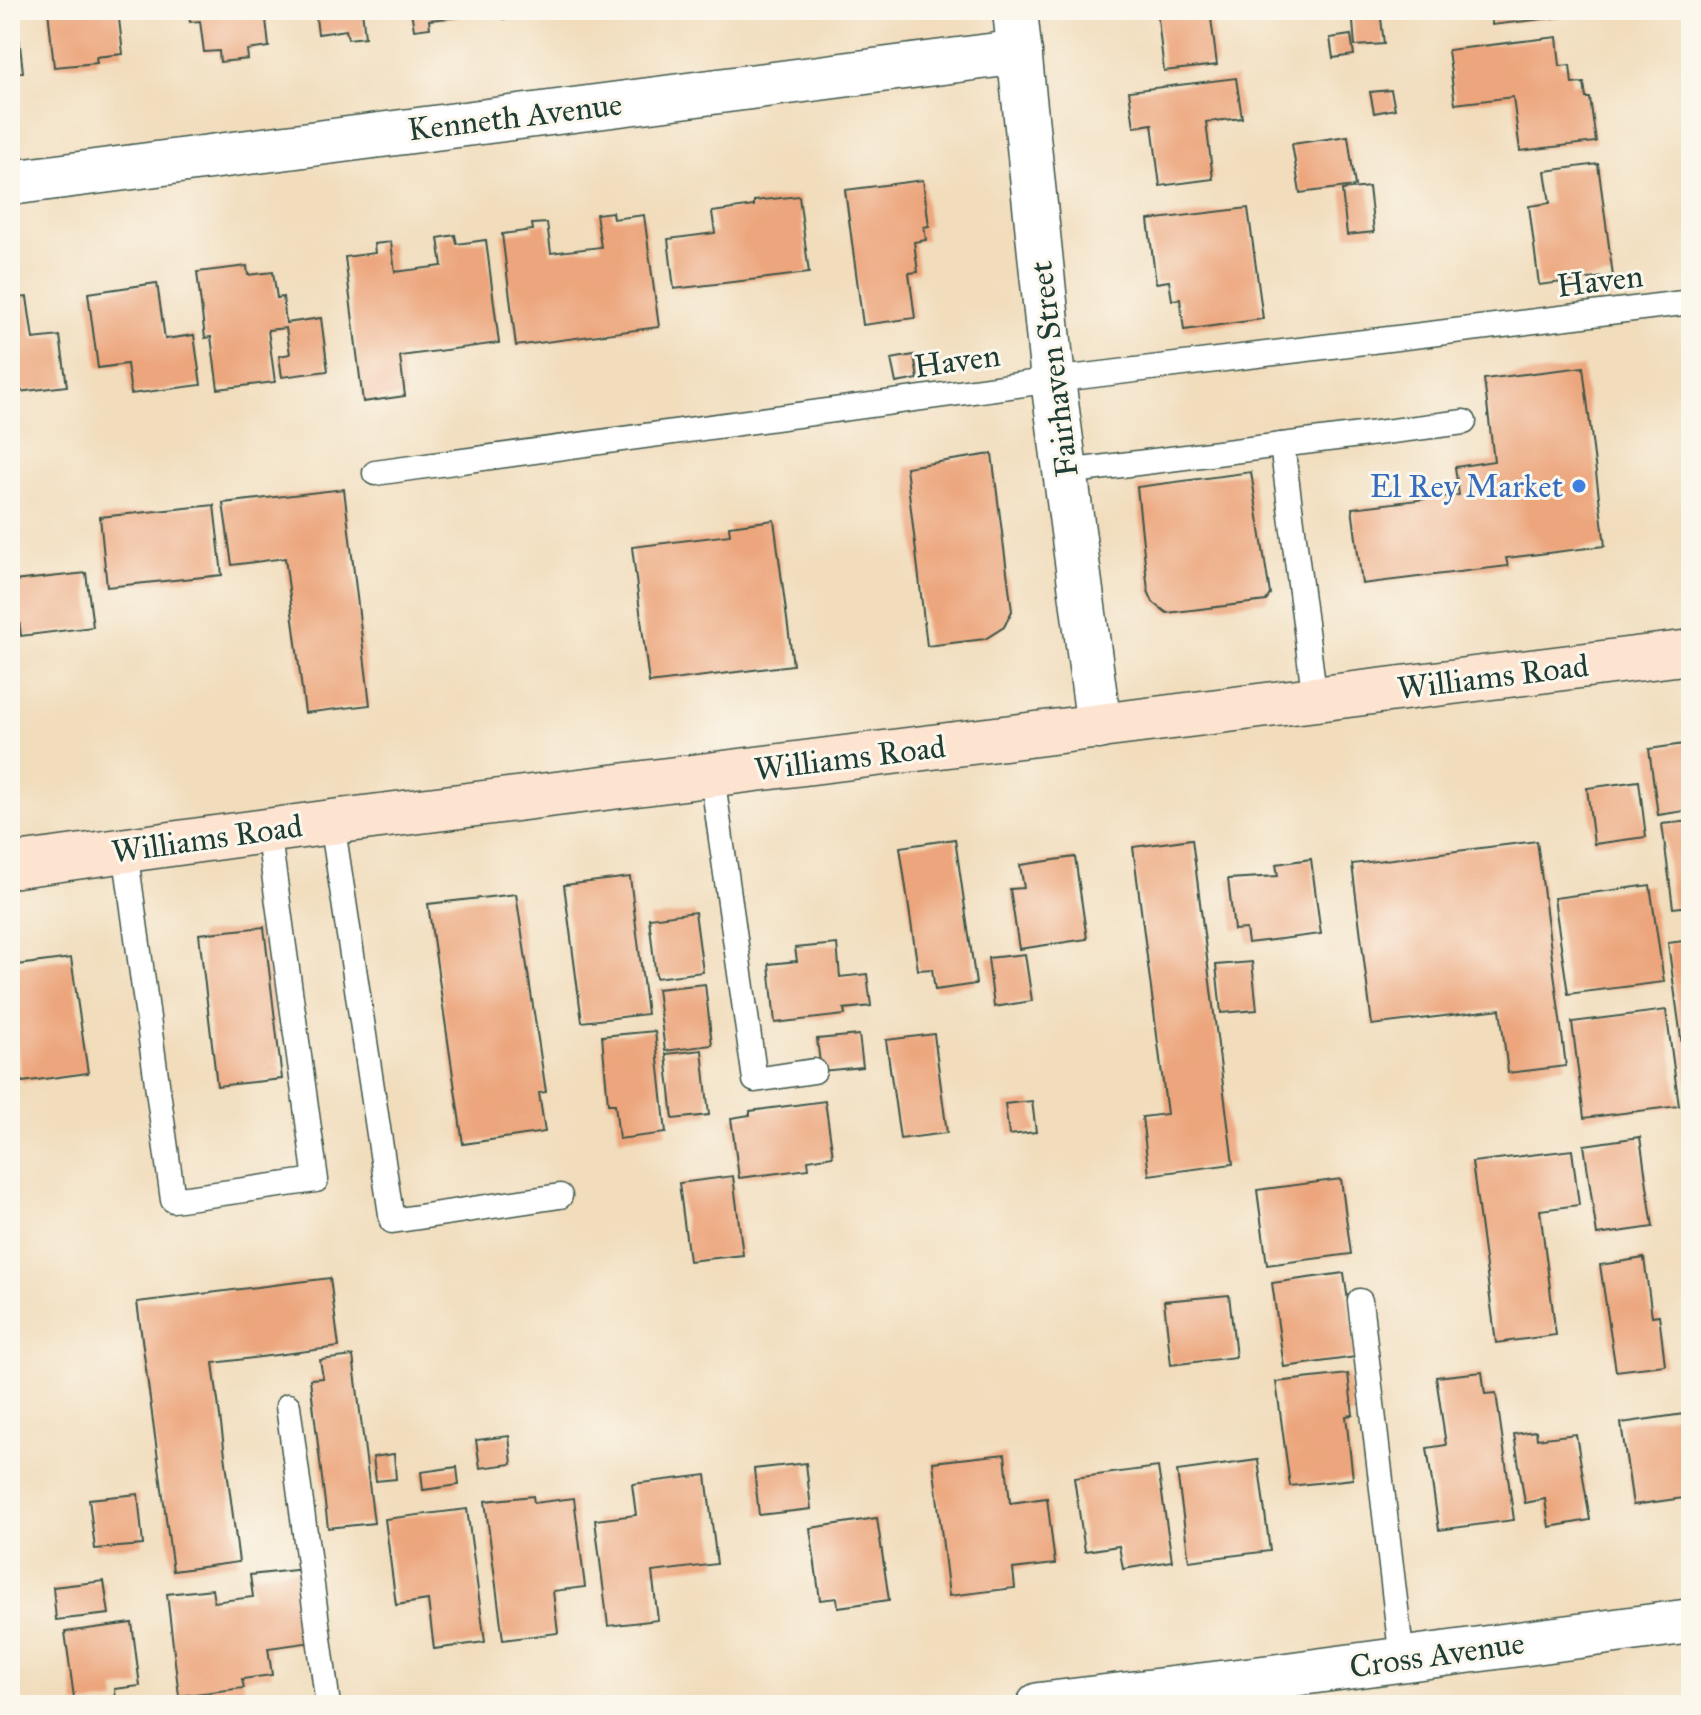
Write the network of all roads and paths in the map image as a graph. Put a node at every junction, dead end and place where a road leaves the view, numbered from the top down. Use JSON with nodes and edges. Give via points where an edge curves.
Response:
{"nodes":[{"id":1,"x":1018,"y":31,"type":"edge"},
{"id":2,"x":10,"y":183,"type":"edge"},
{"id":3,"x":1691,"y":302,"type":"edge"},
{"id":4,"x":1053,"y":380,"type":"junction"},
{"id":5,"x":1464,"y":422,"type":"dead end"},
{"id":6,"x":1282,"y":445,"type":"junction"},
{"id":7,"x":1066,"y":472,"type":"junction"},
{"id":8,"x":375,"y":473,"type":"dead end"},
{"id":9,"x":1691,"y":652,"type":"edge"},
{"id":10,"x":1315,"y":700,"type":"junction"},
{"id":11,"x":1099,"y":727,"type":"junction"},
{"id":12,"x":712,"y":775,"type":"junction"},
{"id":13,"x":332,"y":822,"type":"junction"},
{"id":14,"x":268,"y":830,"type":"junction"},
{"id":15,"x":125,"y":850,"type":"junction"},
{"id":16,"x":10,"y":866,"type":"edge"},
{"id":17,"x":814,"y":1071,"type":"dead end"},
{"id":18,"x":560,"y":1196,"type":"dead end"},
{"id":19,"x":1360,"y":1301,"type":"dead end"},
{"id":20,"x":288,"y":1406,"type":"dead end"},
{"id":21,"x":1691,"y":1621,"type":"edge"},
{"id":22,"x":1402,"y":1660,"type":"junction"},
{"id":23,"x":328,"y":1705,"type":"edge"},
{"id":24,"x":1039,"y":1705,"type":"edge"}],
"edges":[{"from":1,"to":2,"type":"street","name":"Kenneth Avenue"},
{"from":1,"to":4,"type":"street","name":"Fairhaven Street"},
{"from":3,"to":4,"type":"lane","name":"Haven"},
{"from":4,"to":7,"type":"street","name":"Fairhaven Street"},
{"from":4,"to":8,"type":"lane","name":"Haven"},
{"from":5,"to":6,"type":"lane"},
{"from":6,"to":7,"type":"lane"},
{"from":6,"to":10,"type":"lane"},
{"from":7,"to":11,"type":"street","name":"Fairhaven Street"},
{"from":9,"to":10,"type":"main road","name":"Williams Road"},
{"from":10,"to":11,"type":"main road","name":"Williams Road"},
{"from":11,"to":12,"type":"main road","name":"Williams Road"},
{"from":12,"to":13,"type":"main road","name":"Williams Road"},
{"from":12,"to":17,"type":"lane","via":[[755,1080]]},
{"from":13,"to":14,"type":"main road","name":"Williams Road"},
{"from":13,"to":18,"type":"lane","via":[[392,1221]]},
{"from":14,"to":15,"type":"main road","name":"Williams Road"},
{"from":14,"to":15,"type":"lane","via":[[316,1180],[173,1200]]},
{"from":15,"to":16,"type":"main road","name":"Williams Road"},
{"from":19,"to":22,"type":"lane"},
{"from":20,"to":23,"type":"lane"},
{"from":21,"to":22,"type":"street","name":"Cross Avenue"},
{"from":22,"to":24,"type":"street","name":"Cross Avenue"}]}
